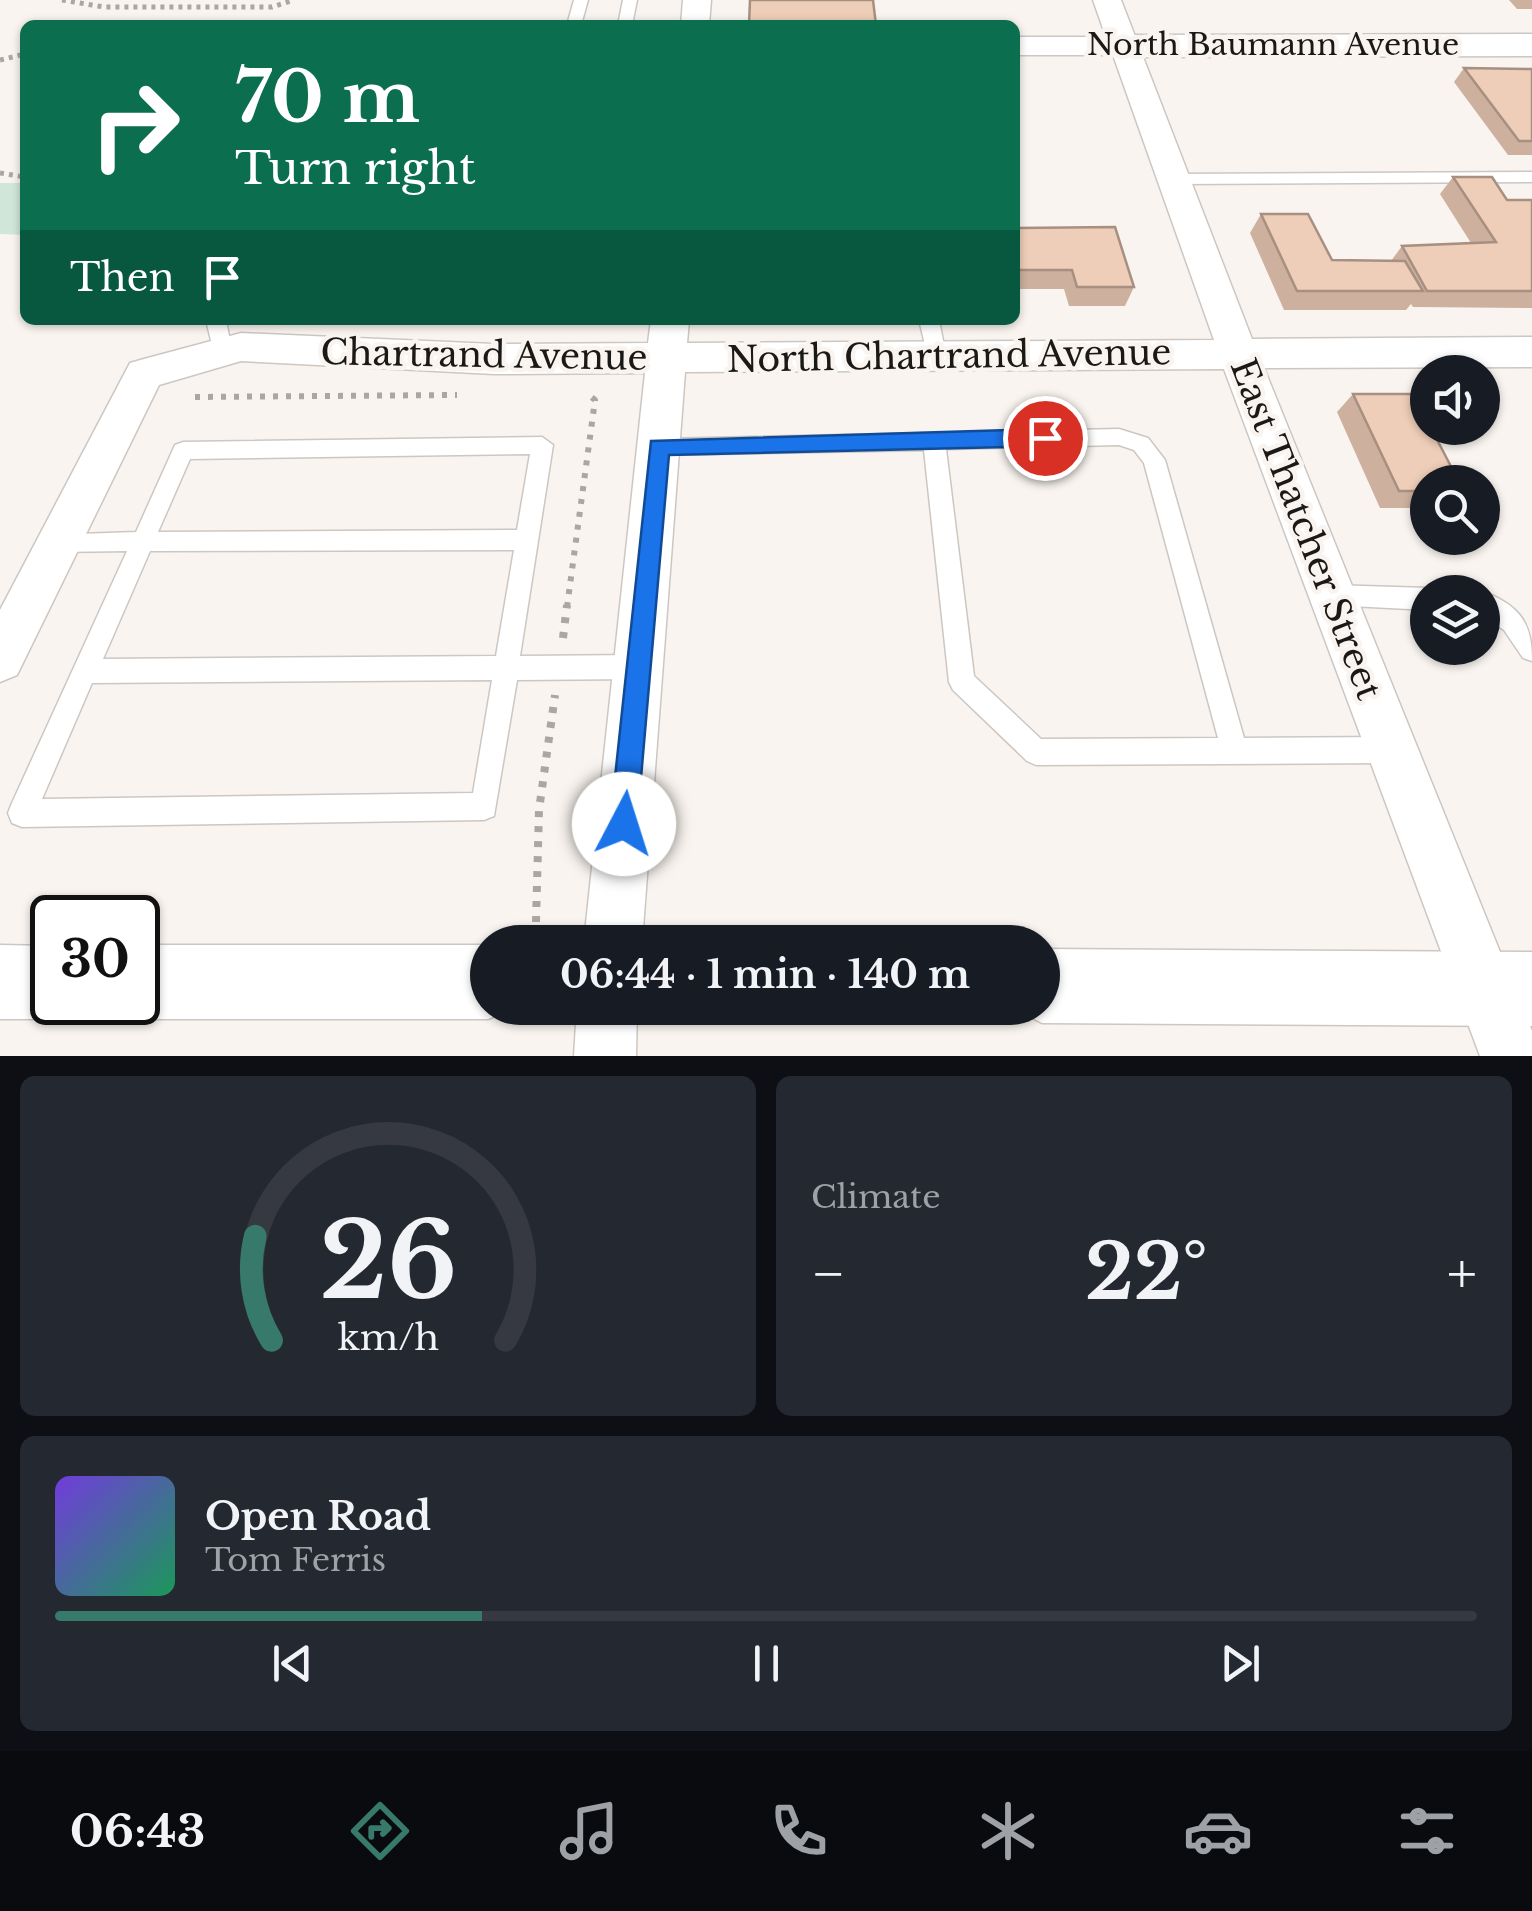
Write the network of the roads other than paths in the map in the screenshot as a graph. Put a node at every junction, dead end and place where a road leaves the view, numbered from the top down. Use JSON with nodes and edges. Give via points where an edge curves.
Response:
{"nodes":[{"id":1,"x":1108,"y":0,"type":"edge"},
{"id":2,"x":1532,"y":44,"type":"edge"},
{"id":3,"x":1020,"y":46,"type":"edge"},
{"id":4,"x":1126,"y":46,"type":"junction"},
{"id":5,"x":1532,"y":177,"type":"edge"},
{"id":6,"x":1175,"y":178,"type":"junction"},
{"id":7,"x":219,"y":336,"type":"edge"},
{"id":8,"x":933,"y":338,"type":"edge"},
{"id":9,"x":668,"y":340,"type":"edge"},
{"id":10,"x":1532,"y":352,"type":"edge"},
{"id":11,"x":1238,"y":353,"type":"junction"},
{"id":12,"x":934,"y":440,"type":"junction"},
{"id":13,"x":659,"y":447,"type":"junction"},
{"id":14,"x":528,"y":540,"type":"junction"},
{"id":15,"x":58,"y":542,"type":"junction"},
{"id":16,"x":143,"y":542,"type":"junction"},
{"id":17,"x":1331,"y":595,"type":"junction"},
{"id":18,"x":1410,"y":598,"type":"edge"},
{"id":19,"x":1500,"y":614,"type":"edge"},
{"id":20,"x":1532,"y":650,"type":"edge"},
{"id":21,"x":0,"y":659,"type":"edge"},
{"id":22,"x":638,"y":667,"type":"junction"},
{"id":23,"x":508,"y":668,"type":"junction"},
{"id":24,"x":85,"y":671,"type":"junction"},
{"id":25,"x":1234,"y":750,"type":"junction"},
{"id":26,"x":1390,"y":750,"type":"junction"},
{"id":27,"x":615,"y":925,"type":"edge"},
{"id":28,"x":0,"y":982,"type":"edge"},
{"id":29,"x":30,"y":982,"type":"edge"},
{"id":30,"x":160,"y":982,"type":"edge"},
{"id":31,"x":470,"y":982,"type":"edge"},
{"id":32,"x":1060,"y":986,"type":"edge"},
{"id":33,"x":1507,"y":989,"type":"edge"},
{"id":34,"x":606,"y":1025,"type":"edge"},
{"id":35,"x":605,"y":1056,"type":"edge"},
{"id":36,"x":1511,"y":1056,"type":"edge"}],
"edges":[{"from":1,"to":4,"type":"street","name":"East Thatcher Street"},
{"from":2,"to":4,"type":"street","name":"North Baumann Avenue"},
{"from":3,"to":4,"type":"street","name":"North Baumann Avenue"},
{"from":4,"to":6,"type":"street","name":"East Thatcher Street"},
{"from":5,"to":6,"type":"lane"},
{"from":6,"to":11,"type":"street","name":"East Thatcher Street"},
{"from":7,"to":9,"type":"street","name":"Chartrand Avenue","via":[[241,347],[494,359]]},
{"from":7,"to":15,"type":"street","name":"Chartrand Avenue","via":[[144,374]]},
{"from":8,"to":9,"type":"street","name":"North Chartrand Avenue"},
{"from":8,"to":11,"type":"street","name":"North Chartrand Avenue"},
{"from":9,"to":13,"type":"street"},
{"from":10,"to":11,"type":"street","name":"North Chartrand Avenue"},
{"from":11,"to":17,"type":"street","name":"East Thatcher Street"},
{"from":12,"to":13,"type":"lane"},
{"from":12,"to":25,"type":"lane","via":[[1119,438],[1141,444],[1154,460]]},
{"from":12,"to":25,"type":"lane","via":[[962,682],[1036,752]]},
{"from":13,"to":22,"type":"street"},
{"from":14,"to":16,"type":"lane"},
{"from":14,"to":16,"type":"lane","via":[[542,446],[183,451]]},
{"from":14,"to":23,"type":"lane"},
{"from":15,"to":16,"type":"lane"},
{"from":15,"to":21,"type":"street","name":"Chartrand Avenue"},
{"from":16,"to":24,"type":"lane"},
{"from":17,"to":18,"type":"lane"},
{"from":17,"to":26,"type":"street","name":"East Thatcher Street"},
{"from":19,"to":20,"type":"lane"},
{"from":22,"to":23,"type":"lane"},
{"from":22,"to":27,"type":"street"},
{"from":23,"to":24,"type":"lane"},
{"from":23,"to":24,"type":"lane","via":[[484,806],[22,813]]},
{"from":25,"to":26,"type":"lane"},
{"from":26,"to":33,"type":"street","name":"East Thatcher Street"},
{"from":28,"to":29,"type":"street"},
{"from":30,"to":31,"type":"street"},
{"from":32,"to":33,"type":"street"},
{"from":33,"to":36,"type":"street","name":"East Thatcher Street"},
{"from":34,"to":35,"type":"street"}]}
